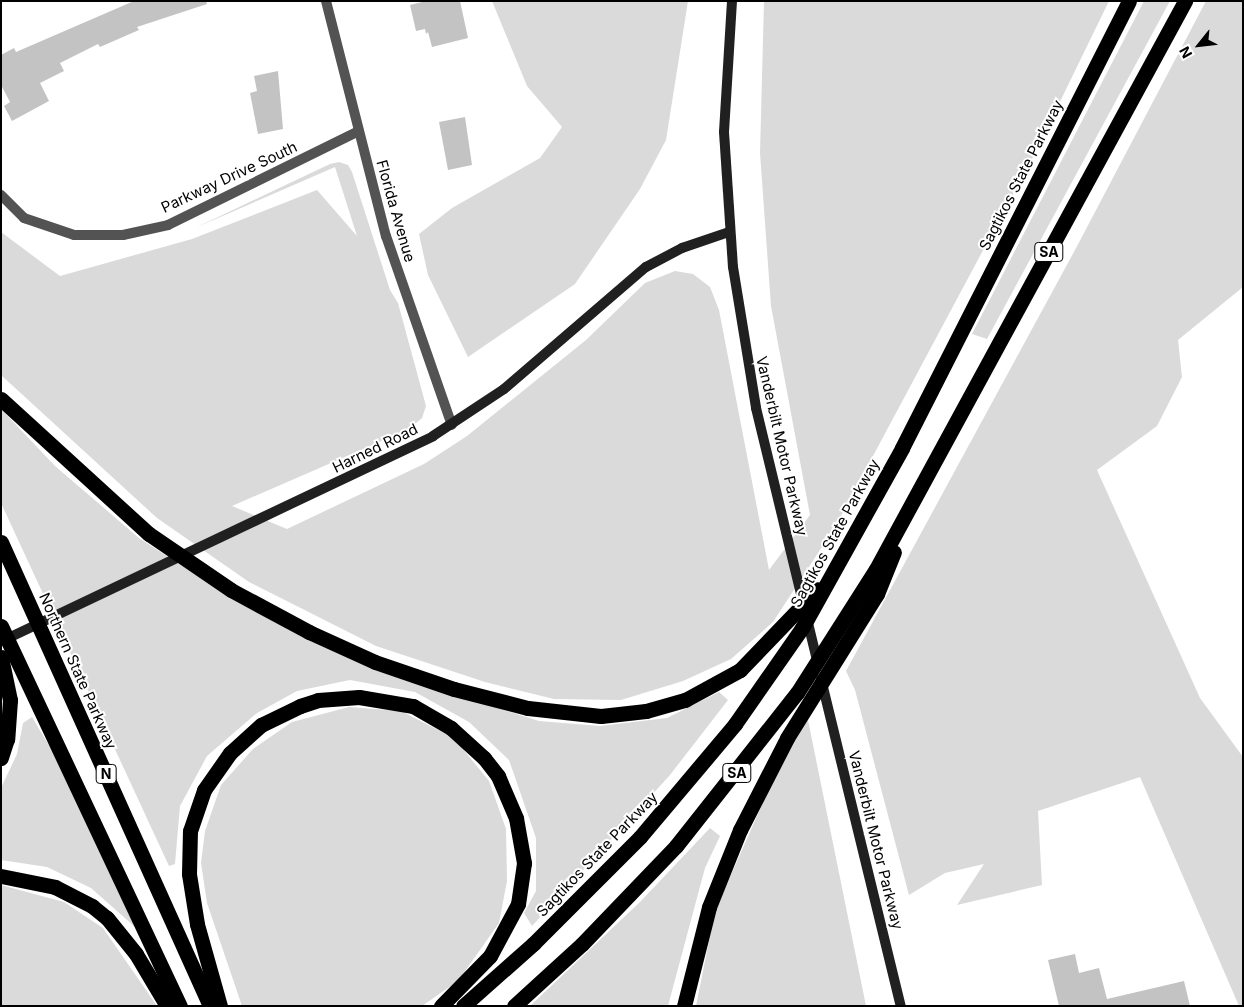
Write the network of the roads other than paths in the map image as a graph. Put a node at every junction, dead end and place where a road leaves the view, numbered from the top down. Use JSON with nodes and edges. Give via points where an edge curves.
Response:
{"nodes":[{"id":1,"x":326,"y":1,"type":"edge"},
{"id":2,"x":732,"y":1,"type":"edge"},
{"id":3,"x":1129,"y":1,"type":"edge"},
{"id":4,"x":1185,"y":1,"type":"edge"},
{"id":5,"x":358,"y":132,"type":"junction"},
{"id":6,"x":1,"y":196,"type":"edge"},
{"id":7,"x":729,"y":232,"type":"junction"},
{"id":8,"x":1,"y":399,"type":"edge"},
{"id":9,"x":452,"y":425,"type":"junction"},
{"id":10,"x":913,"y":502,"type":"junction"},
{"id":11,"x":1,"y":542,"type":"edge"},
{"id":12,"x":837,"y":569,"type":"junction"},
{"id":13,"x":1,"y":626,"type":"edge"},
{"id":14,"x":1,"y":642,"type":"edge"},
{"id":15,"x":1,"y":657,"type":"edge"},
{"id":16,"x":1,"y":758,"type":"edge"},
{"id":17,"x":1,"y":876,"type":"edge"},
{"id":18,"x":167,"y":1006,"type":"edge"},
{"id":19,"x":180,"y":1006,"type":"edge"},
{"id":20,"x":210,"y":1006,"type":"edge"},
{"id":21,"x":220,"y":1006,"type":"edge"},
{"id":22,"x":441,"y":1006,"type":"edge"},
{"id":23,"x":463,"y":1006,"type":"edge"},
{"id":24,"x":514,"y":1006,"type":"edge"},
{"id":25,"x":684,"y":1006,"type":"edge"},
{"id":26,"x":901,"y":1006,"type":"edge"}],
"edges":[{"from":1,"to":5,"type":"street","name":"Florida Avenue"},
{"from":2,"to":7,"type":"main road","name":"Vanderbilt Motor Parkway","via":[[724,107]]},
{"from":3,"to":12,"type":"highway","name":"Sagtikos State Parkway","number":"SA"},
{"from":4,"to":10,"type":"highway","number":"SA"},
{"from":5,"to":6,"type":"street","name":"Parkway Drive South","via":[[168,224],[123,234],[74,235],[24,218]]},
{"from":5,"to":9,"type":"street","name":"Florida Avenue","via":[[386,236]]},
{"from":7,"to":9,"type":"main road","name":"Harned Road","via":[[682,248],[636,274],[521,375]]},
{"from":7,"to":26,"type":"main road","name":"Vanderbilt Motor Parkway","via":[[746,357],[773,484]]},
{"from":8,"to":12,"type":"highway","via":[[149,534],[231,590],[309,632],[375,662],[454,689],[528,708],[601,716],[646,710],[685,700],[740,670]]},
{"from":9,"to":14,"type":"main road","name":"Harned Road"},
{"from":10,"to":24,"type":"highway","number":"SA","via":[[839,630],[738,773],[631,896]]},
{"from":10,"to":25,"type":"highway","via":[[878,594],[787,738],[740,830],[709,907]]},
{"from":11,"to":20,"type":"highway","name":"Northern State Parkway","number":"N"},
{"from":12,"to":23,"type":"highway","name":"Sagtikos State Parkway","number":"SA","via":[[767,679],[671,802],[570,909]]},
{"from":13,"to":19,"type":"highway","number":"N"},
{"from":15,"to":16,"type":"highway","via":[[10,700],[8,739]]},
{"from":17,"to":18,"type":"highway","via":[[55,887],[92,906],[107,918],[136,954]]},
{"from":21,"to":22,"type":"highway","via":[[197,924],[188,874],[190,831],[204,790],[230,753],[261,725],[318,700],[359,697],[413,706],[451,728],[484,758],[498,776],[516,818],[524,863],[518,904],[490,956]]}]}
